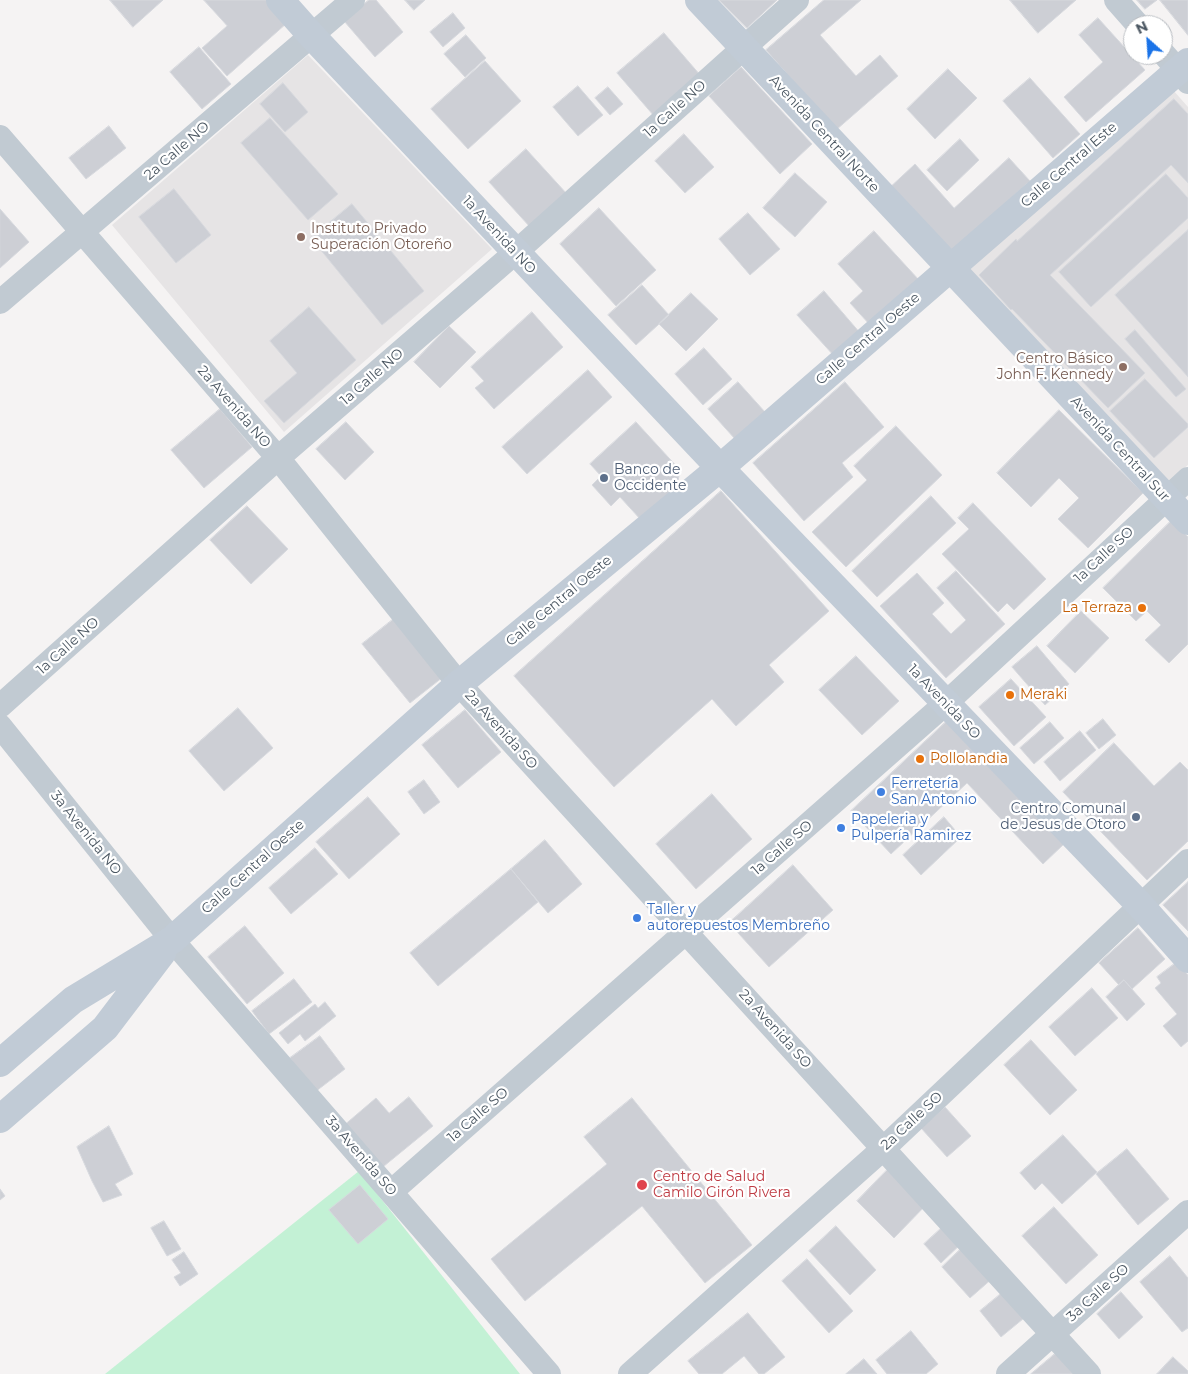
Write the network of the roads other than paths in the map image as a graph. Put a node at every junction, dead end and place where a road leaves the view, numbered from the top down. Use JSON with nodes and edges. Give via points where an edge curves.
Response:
{"nodes":[{"id":1,"x":280,"y":0,"type":"edge"},
{"id":2,"x":354,"y":0,"type":"edge"},
{"id":3,"x":698,"y":0,"type":"edge"},
{"id":4,"x":797,"y":0,"type":"edge"},
{"id":5,"x":1116,"y":0,"type":"edge"},
{"id":6,"x":1129,"y":15,"type":"edge"},
{"id":7,"x":312,"y":36,"type":"junction"},
{"id":8,"x":743,"y":48,"type":"junction"},
{"id":9,"x":1179,"y":67,"type":"edge"},
{"id":10,"x":0,"y":137,"type":"edge"},
{"id":11,"x":83,"y":232,"type":"junction"},
{"id":12,"x":516,"y":252,"type":"junction"},
{"id":13,"x":950,"y":268,"type":"junction"},
{"id":14,"x":0,"y":302,"type":"edge"},
{"id":15,"x":278,"y":458,"type":"junction"},
{"id":16,"x":720,"y":468,"type":"junction"},
{"id":17,"x":1188,"y":479,"type":"edge"},
{"id":18,"x":1166,"y":498,"type":"junction"},
{"id":19,"x":1188,"y":521,"type":"edge"},
{"id":20,"x":460,"y":684,"type":"junction"},
{"id":21,"x":945,"y":704,"type":"junction"},
{"id":22,"x":0,"y":706,"type":"edge"},
{"id":23,"x":0,"y":726,"type":"edge"},
{"id":24,"x":1188,"y":861,"type":"edge"},
{"id":25,"x":1140,"y":906,"type":"junction"},
{"id":26,"x":686,"y":932,"type":"junction"},
{"id":27,"x":172,"y":940,"type":"junction"},
{"id":28,"x":1188,"y":959,"type":"edge"},
{"id":29,"x":0,"y":1063,"type":"edge"},
{"id":30,"x":0,"y":1119,"type":"edge"},
{"id":31,"x":884,"y":1148,"type":"junction"},
{"id":32,"x":392,"y":1191,"type":"junction"},
{"id":33,"x":1188,"y":1212,"type":"edge"},
{"id":34,"x":1052,"y":1334,"type":"junction"},
{"id":35,"x":549,"y":1374,"type":"edge"},
{"id":36,"x":630,"y":1374,"type":"edge"},
{"id":37,"x":1008,"y":1374,"type":"edge"},
{"id":38,"x":1090,"y":1374,"type":"edge"}],
"edges":[{"from":1,"to":7,"type":"street","name":"1a Avenida NO"},
{"from":2,"to":7,"type":"street","name":"2a Calle NO"},
{"from":3,"to":8,"type":"street","name":"Avenida Central Norte"},
{"from":4,"to":8,"type":"street","name":"1a Calle NO"},
{"from":5,"to":6,"type":"street"},
{"from":7,"to":11,"type":"street","name":"2a Calle NO"},
{"from":7,"to":12,"type":"street","name":"1a Avenida NO"},
{"from":8,"to":12,"type":"street","name":"1a Calle NO"},
{"from":8,"to":13,"type":"street","name":"Avenida Central Norte"},
{"from":9,"to":13,"type":"street","name":"Calle Central Este"},
{"from":10,"to":11,"type":"street","name":"2a Avenida NO"},
{"from":11,"to":14,"type":"street","name":"2a Calle NO"},
{"from":11,"to":15,"type":"street","name":"2a Avenida NO"},
{"from":12,"to":15,"type":"street","name":"1a Calle NO"},
{"from":12,"to":16,"type":"street","name":"1a Avenida NO"},
{"from":13,"to":16,"type":"street","name":"Calle Central Oeste"},
{"from":13,"to":18,"type":"street","name":"Avenida Central Sur"},
{"from":15,"to":20,"type":"street","name":"2a Avenida NO"},
{"from":15,"to":22,"type":"street","name":"1a Calle NO"},
{"from":16,"to":20,"type":"street","name":"Calle Central Oeste"},
{"from":16,"to":21,"type":"street","name":"1a Avenida SO"},
{"from":17,"to":18,"type":"street","name":"1a Calle SO"},
{"from":18,"to":19,"type":"street","name":"Avenida Central Sur"},
{"from":18,"to":21,"type":"street","name":"1a Calle SO"},
{"from":20,"to":26,"type":"street","name":"2a Avenida SO"},
{"from":20,"to":27,"type":"street","name":"Calle Central Oeste"},
{"from":21,"to":25,"type":"street","name":"1a Avenida SO"},
{"from":21,"to":26,"type":"street","name":"1a Calle SO"},
{"from":23,"to":27,"type":"street","name":"3a Avenida NO"},
{"from":24,"to":25,"type":"street","name":"2a Calle SO"},
{"from":25,"to":28,"type":"street","name":"1a Avenida SO"},
{"from":25,"to":31,"type":"street","name":"2a Calle SO"},
{"from":26,"to":31,"type":"street","name":"2a Avenida SO"},
{"from":26,"to":32,"type":"street","name":"1a Calle SO"},
{"from":27,"to":29,"type":"street","name":"Calle Central Oeste","via":[[73,1000]]},
{"from":27,"to":30,"type":"street","name":"Calle Central Oeste","via":[[104,1028]]},
{"from":27,"to":32,"type":"street","name":"3a Avenida SO"},
{"from":31,"to":34,"type":"street","name":"2a Avenida SO"},
{"from":31,"to":36,"type":"street","name":"2a Calle SO"},
{"from":32,"to":35,"type":"street","name":"3a Avenida SO"},
{"from":33,"to":34,"type":"street","name":"3a Calle SO"},
{"from":34,"to":37,"type":"street","name":"3a Calle SO"},
{"from":34,"to":38,"type":"street","name":"2a Avenida SO"}]}
